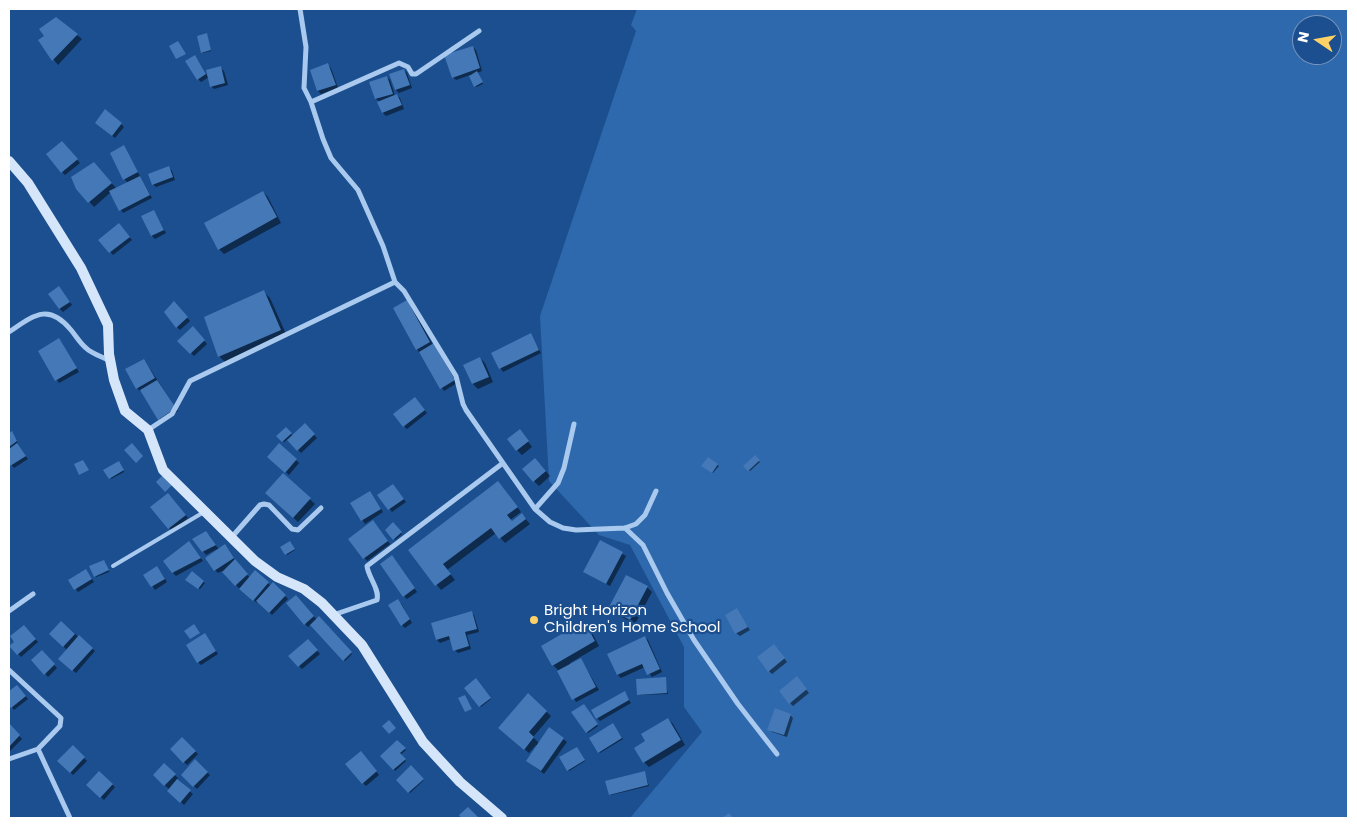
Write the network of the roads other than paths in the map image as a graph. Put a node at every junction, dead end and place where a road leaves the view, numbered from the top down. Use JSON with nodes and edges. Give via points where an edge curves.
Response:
{"nodes":[{"id":1,"x":300,"y":9,"type":"edge"},
{"id":2,"x":479,"y":31,"type":"dead end"},
{"id":3,"x":311,"y":102,"type":"junction"},
{"id":4,"x":9,"y":161,"type":"edge"},
{"id":5,"x":395,"y":282,"type":"junction"},
{"id":6,"x":9,"y":332,"type":"edge"},
{"id":7,"x":109,"y":357,"type":"junction"},
{"id":8,"x":574,"y":424,"type":"dead end"},
{"id":9,"x":148,"y":430,"type":"junction"},
{"id":10,"x":503,"y":463,"type":"junction"},
{"id":11,"x":656,"y":491,"type":"dead end"},
{"id":12,"x":321,"y":508,"type":"dead end"},
{"id":13,"x":534,"y":509,"type":"junction"},
{"id":14,"x":204,"y":512,"type":"junction"},
{"id":15,"x":625,"y":528,"type":"junction"},
{"id":16,"x":230,"y":538,"type":"junction"},
{"id":17,"x":113,"y":566,"type":"dead end"},
{"id":18,"x":33,"y":594,"type":"dead end"},
{"id":19,"x":9,"y":611,"type":"edge"},
{"id":20,"x":332,"y":615,"type":"junction"},
{"id":21,"x":9,"y":670,"type":"edge"},
{"id":22,"x":38,"y":749,"type":"junction"},
{"id":23,"x":777,"y":754,"type":"dead end"},
{"id":24,"x":9,"y":759,"type":"edge"},
{"id":25,"x":70,"y":818,"type":"edge"},
{"id":26,"x":502,"y":818,"type":"edge"}],
"edges":[{"from":1,"to":3,"type":"street","via":[[306,47],[304,88]]},
{"from":2,"to":3,"type":"street","via":[[416,74],[399,63]]},
{"from":3,"to":5,"type":"street","via":[[331,158],[358,190]]},
{"from":4,"to":7,"type":"street","via":[[28,183],[81,268],[108,325]]},
{"from":5,"to":9,"type":"street","via":[[190,381],[172,414]]},
{"from":5,"to":10,"type":"street","via":[[404,291],[456,376],[463,404]]},
{"from":6,"to":7,"type":"street","via":[[35,315],[57,316],[87,350]]},
{"from":7,"to":9,"type":"street","via":[[125,411]]},
{"from":8,"to":13,"type":"street","via":[[558,483]]},
{"from":9,"to":14,"type":"street","via":[[163,470]]},
{"from":10,"to":13,"type":"street"},
{"from":10,"to":20,"type":"street","via":[[367,566],[378,593],[376,600]]},
{"from":11,"to":15,"type":"street","via":[[645,515],[636,524]]},
{"from":12,"to":16,"type":"street","via":[[298,530],[292,529],[269,505],[260,505]]},
{"from":13,"to":15,"type":"street","via":[[563,528]]},
{"from":14,"to":16,"type":"street"},
{"from":14,"to":17,"type":"lane"},
{"from":15,"to":23,"type":"street","via":[[643,545],[694,640]]},
{"from":16,"to":20,"type":"street","via":[[254,561],[277,577],[304,589]]},
{"from":18,"to":19,"type":"street"},
{"from":20,"to":26,"type":"street","via":[[362,645],[423,742],[460,782]]},
{"from":21,"to":22,"type":"street","via":[[61,718],[60,726]]},
{"from":22,"to":24,"type":"street"},
{"from":22,"to":25,"type":"street"}]}
